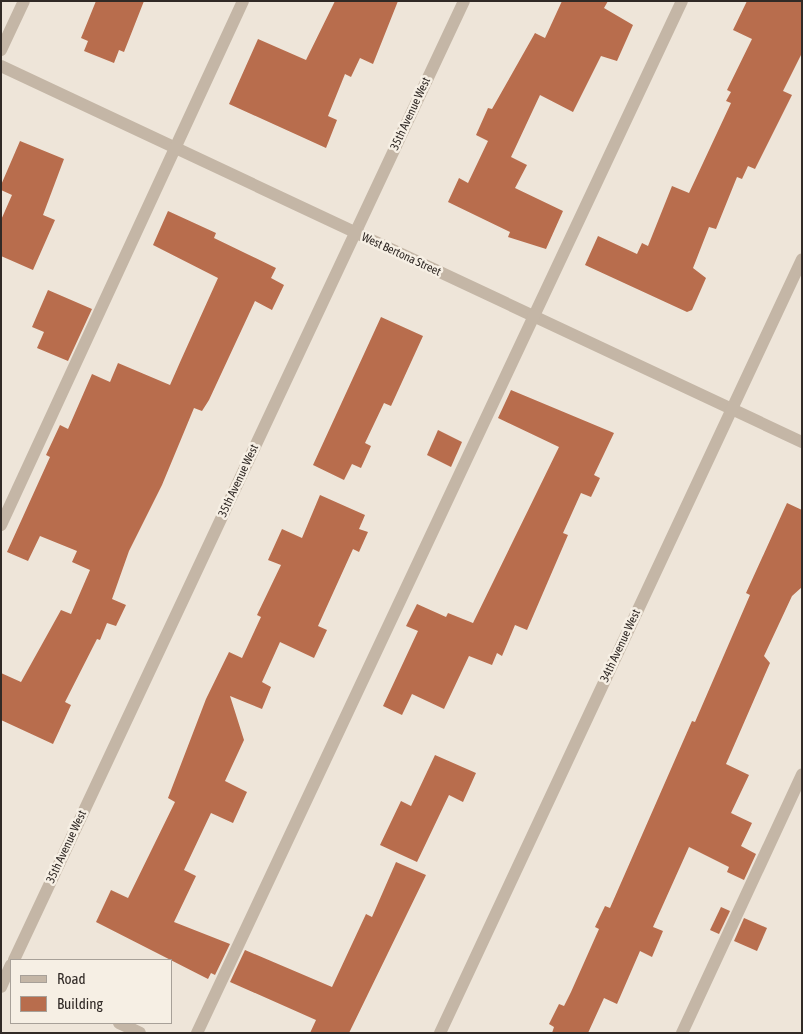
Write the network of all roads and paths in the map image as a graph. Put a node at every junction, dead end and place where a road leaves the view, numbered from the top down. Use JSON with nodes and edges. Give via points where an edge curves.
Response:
{"nodes":[{"id":1,"x":24,"y":1,"type":"edge"},
{"id":2,"x":243,"y":1,"type":"edge"},
{"id":3,"x":464,"y":1,"type":"edge"},
{"id":4,"x":682,"y":1,"type":"edge"},
{"id":5,"x":1,"y":50,"type":"edge"},
{"id":6,"x":1,"y":66,"type":"edge"},
{"id":7,"x":172,"y":149,"type":"junction"},
{"id":8,"x":354,"y":234,"type":"junction"},
{"id":9,"x":802,"y":259,"type":"edge"},
{"id":10,"x":533,"y":316,"type":"junction"},
{"id":11,"x":732,"y":409,"type":"junction"},
{"id":12,"x":802,"y":442,"type":"edge"},
{"id":13,"x":1,"y":525,"type":"edge"},
{"id":14,"x":802,"y":774,"type":"edge"},
{"id":15,"x":13,"y":959,"type":"edge"},
{"id":16,"x":9,"y":967,"type":"edge"},
{"id":17,"x":1,"y":986,"type":"edge"},
{"id":18,"x":121,"y":1024,"type":"edge"},
{"id":19,"x":140,"y":1033,"type":"edge"},
{"id":20,"x":197,"y":1033,"type":"edge"},
{"id":21,"x":440,"y":1033,"type":"edge"},
{"id":22,"x":682,"y":1033,"type":"edge"}],
"edges":[{"from":1,"to":5,"type":"street"},
{"from":2,"to":7,"type":"street"},
{"from":3,"to":8,"type":"street","name":"35th Avenue West"},
{"from":4,"to":10,"type":"street"},
{"from":6,"to":7,"type":"street","name":"West Bertona Street"},
{"from":7,"to":8,"type":"street","name":"West Bertona Street"},
{"from":7,"to":13,"type":"street"},
{"from":8,"to":10,"type":"street","name":"West Bertona Street"},
{"from":8,"to":15,"type":"street","name":"35th Avenue West"},
{"from":9,"to":11,"type":"street","name":"34th Avenue West"},
{"from":10,"to":11,"type":"street","name":"West Bertona Street"},
{"from":10,"to":20,"type":"street"},
{"from":11,"to":12,"type":"street","name":"West Bertona Street"},
{"from":11,"to":21,"type":"street","name":"34th Avenue West"},
{"from":14,"to":22,"type":"street"},
{"from":16,"to":17,"type":"street","name":"35th Avenue West"},
{"from":18,"to":19,"type":"street"}]}
